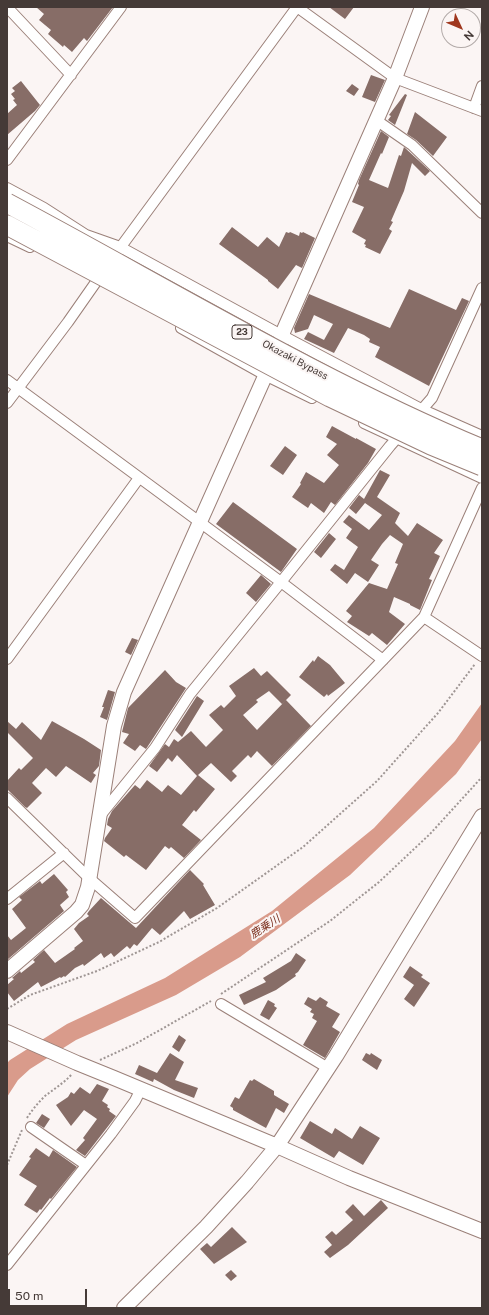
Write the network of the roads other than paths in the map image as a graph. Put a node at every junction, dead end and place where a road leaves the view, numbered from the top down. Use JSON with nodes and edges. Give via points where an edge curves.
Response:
{"nodes":[{"id":1,"x":7,"y":7,"type":"edge"},
{"id":2,"x":121,"y":7,"type":"edge"},
{"id":3,"x":297,"y":7,"type":"edge"},
{"id":4,"x":422,"y":7,"type":"edge"},
{"id":5,"x":71,"y":75,"type":"junction"},
{"id":6,"x":395,"y":78,"type":"junction"},
{"id":7,"x":482,"y":86,"type":"edge"},
{"id":8,"x":478,"y":110,"type":"edge"},
{"id":9,"x":376,"y":120,"type":"junction"},
{"id":10,"x":7,"y":160,"type":"edge"},
{"id":11,"x":7,"y":188,"type":"edge"},
{"id":12,"x":7,"y":203,"type":"edge"},
{"id":13,"x":482,"y":214,"type":"edge"},
{"id":14,"x":7,"y":225,"type":"edge"},
{"id":15,"x":7,"y":236,"type":"edge"},
{"id":16,"x":120,"y":247,"type":"junction"},
{"id":17,"x":96,"y":282,"type":"junction"},
{"id":18,"x":482,"y":288,"type":"edge"},
{"id":19,"x":283,"y":336,"type":"junction"},
{"id":20,"x":265,"y":374,"type":"junction"},
{"id":21,"x":7,"y":380,"type":"edge"},
{"id":22,"x":18,"y":388,"type":"junction"},
{"id":23,"x":7,"y":402,"type":"edge"},
{"id":24,"x":421,"y":409,"type":"junction"},
{"id":25,"x":482,"y":436,"type":"edge"},
{"id":26,"x":396,"y":440,"type":"junction"},
{"id":27,"x":482,"y":449,"type":"edge"},
{"id":28,"x":482,"y":466,"type":"edge"},
{"id":29,"x":139,"y":478,"type":"junction"},
{"id":30,"x":482,"y":478,"type":"edge"},
{"id":31,"x":482,"y":488,"type":"edge"},
{"id":32,"x":199,"y":522,"type":"junction"},
{"id":33,"x":281,"y":582,"type":"junction"},
{"id":34,"x":424,"y":617,"type":"junction"},
{"id":35,"x":482,"y":656,"type":"edge"},
{"id":36,"x":7,"y":659,"type":"edge"},
{"id":37,"x":383,"y":660,"type":"junction"},
{"id":38,"x":7,"y":798,"type":"edge"},
{"id":39,"x":99,"y":816,"type":"junction"},
{"id":40,"x":482,"y":816,"type":"edge"},
{"id":41,"x":64,"y":853,"type":"junction"},
{"id":42,"x":90,"y":878,"type":"junction"},
{"id":43,"x":7,"y":898,"type":"edge"},
{"id":44,"x":7,"y":971,"type":"edge"},
{"id":45,"x":219,"y":999,"type":"road end"},
{"id":46,"x":7,"y":1032,"type":"edge"},
{"id":47,"x":328,"y":1068,"type":"junction"},
{"id":48,"x":141,"y":1089,"type":"junction"},
{"id":49,"x":27,"y":1123,"type":"road end"},
{"id":50,"x":277,"y":1146,"type":"junction"},
{"id":51,"x":86,"y":1165,"type":"junction"},
{"id":52,"x":482,"y":1230,"type":"edge"},
{"id":53,"x":7,"y":1265,"type":"edge"},
{"id":54,"x":124,"y":1308,"type":"edge"}],
"edges":[{"from":1,"to":5,"type":"street"},
{"from":2,"to":5,"type":"street"},
{"from":3,"to":6,"type":"street"},
{"from":3,"to":16,"type":"street"},
{"from":4,"to":6,"type":"street"},
{"from":5,"to":10,"type":"street"},
{"from":6,"to":8,"type":"street"},
{"from":6,"to":9,"type":"street"},
{"from":7,"to":8,"type":"street"},
{"from":9,"to":13,"type":"street","via":[[412,145]]},
{"from":9,"to":19,"type":"street"},
{"from":11,"to":16,"type":"street","via":[[86,235]]},
{"from":12,"to":27,"type":"highway","name":"Okazaki Bypass","number":"23","bridge":true,"via":[[329,379]]},
{"from":14,"to":28,"type":"highway","name":"Okazaki Bypass","number":"23","bridge":true,"via":[[330,397]]},
{"from":15,"to":17,"type":"street","via":[[56,259]]},
{"from":16,"to":17,"type":"street"},
{"from":16,"to":19,"type":"street"},
{"from":17,"to":20,"type":"street"},
{"from":17,"to":22,"type":"street"},
{"from":18,"to":24,"type":"street","via":[[432,398]]},
{"from":19,"to":20,"type":"street"},
{"from":19,"to":24,"type":"street"},
{"from":20,"to":26,"type":"street"},
{"from":20,"to":32,"type":"street"},
{"from":21,"to":22,"type":"street"},
{"from":22,"to":23,"type":"street"},
{"from":22,"to":29,"type":"street"},
{"from":24,"to":25,"type":"street"},
{"from":24,"to":26,"type":"street"},
{"from":26,"to":30,"type":"street"},
{"from":26,"to":33,"type":"street"},
{"from":29,"to":32,"type":"street"},
{"from":29,"to":36,"type":"street"},
{"from":31,"to":34,"type":"street"},
{"from":32,"to":33,"type":"street"},
{"from":32,"to":39,"type":"street","via":[[120,703]]},
{"from":33,"to":37,"type":"street"},
{"from":33,"to":39,"type":"street","via":[[190,694],[155,748]]},
{"from":34,"to":35,"type":"street"},
{"from":34,"to":37,"type":"street"},
{"from":37,"to":42,"type":"street","via":[[135,918]]},
{"from":38,"to":41,"type":"street"},
{"from":39,"to":42,"type":"street"},
{"from":40,"to":47,"type":"street"},
{"from":41,"to":42,"type":"street"},
{"from":41,"to":43,"type":"street"},
{"from":42,"to":44,"type":"street","via":[[86,896],[76,912]]},
{"from":45,"to":47,"type":"street"},
{"from":46,"to":48,"type":"street"},
{"from":47,"to":50,"type":"street"},
{"from":48,"to":50,"type":"street"},
{"from":48,"to":51,"type":"street","via":[[135,1101]]},
{"from":49,"to":51,"type":"street"},
{"from":50,"to":52,"type":"street","via":[[349,1178]]},
{"from":50,"to":54,"type":"street","via":[[206,1227]]},
{"from":51,"to":53,"type":"street"}]}
